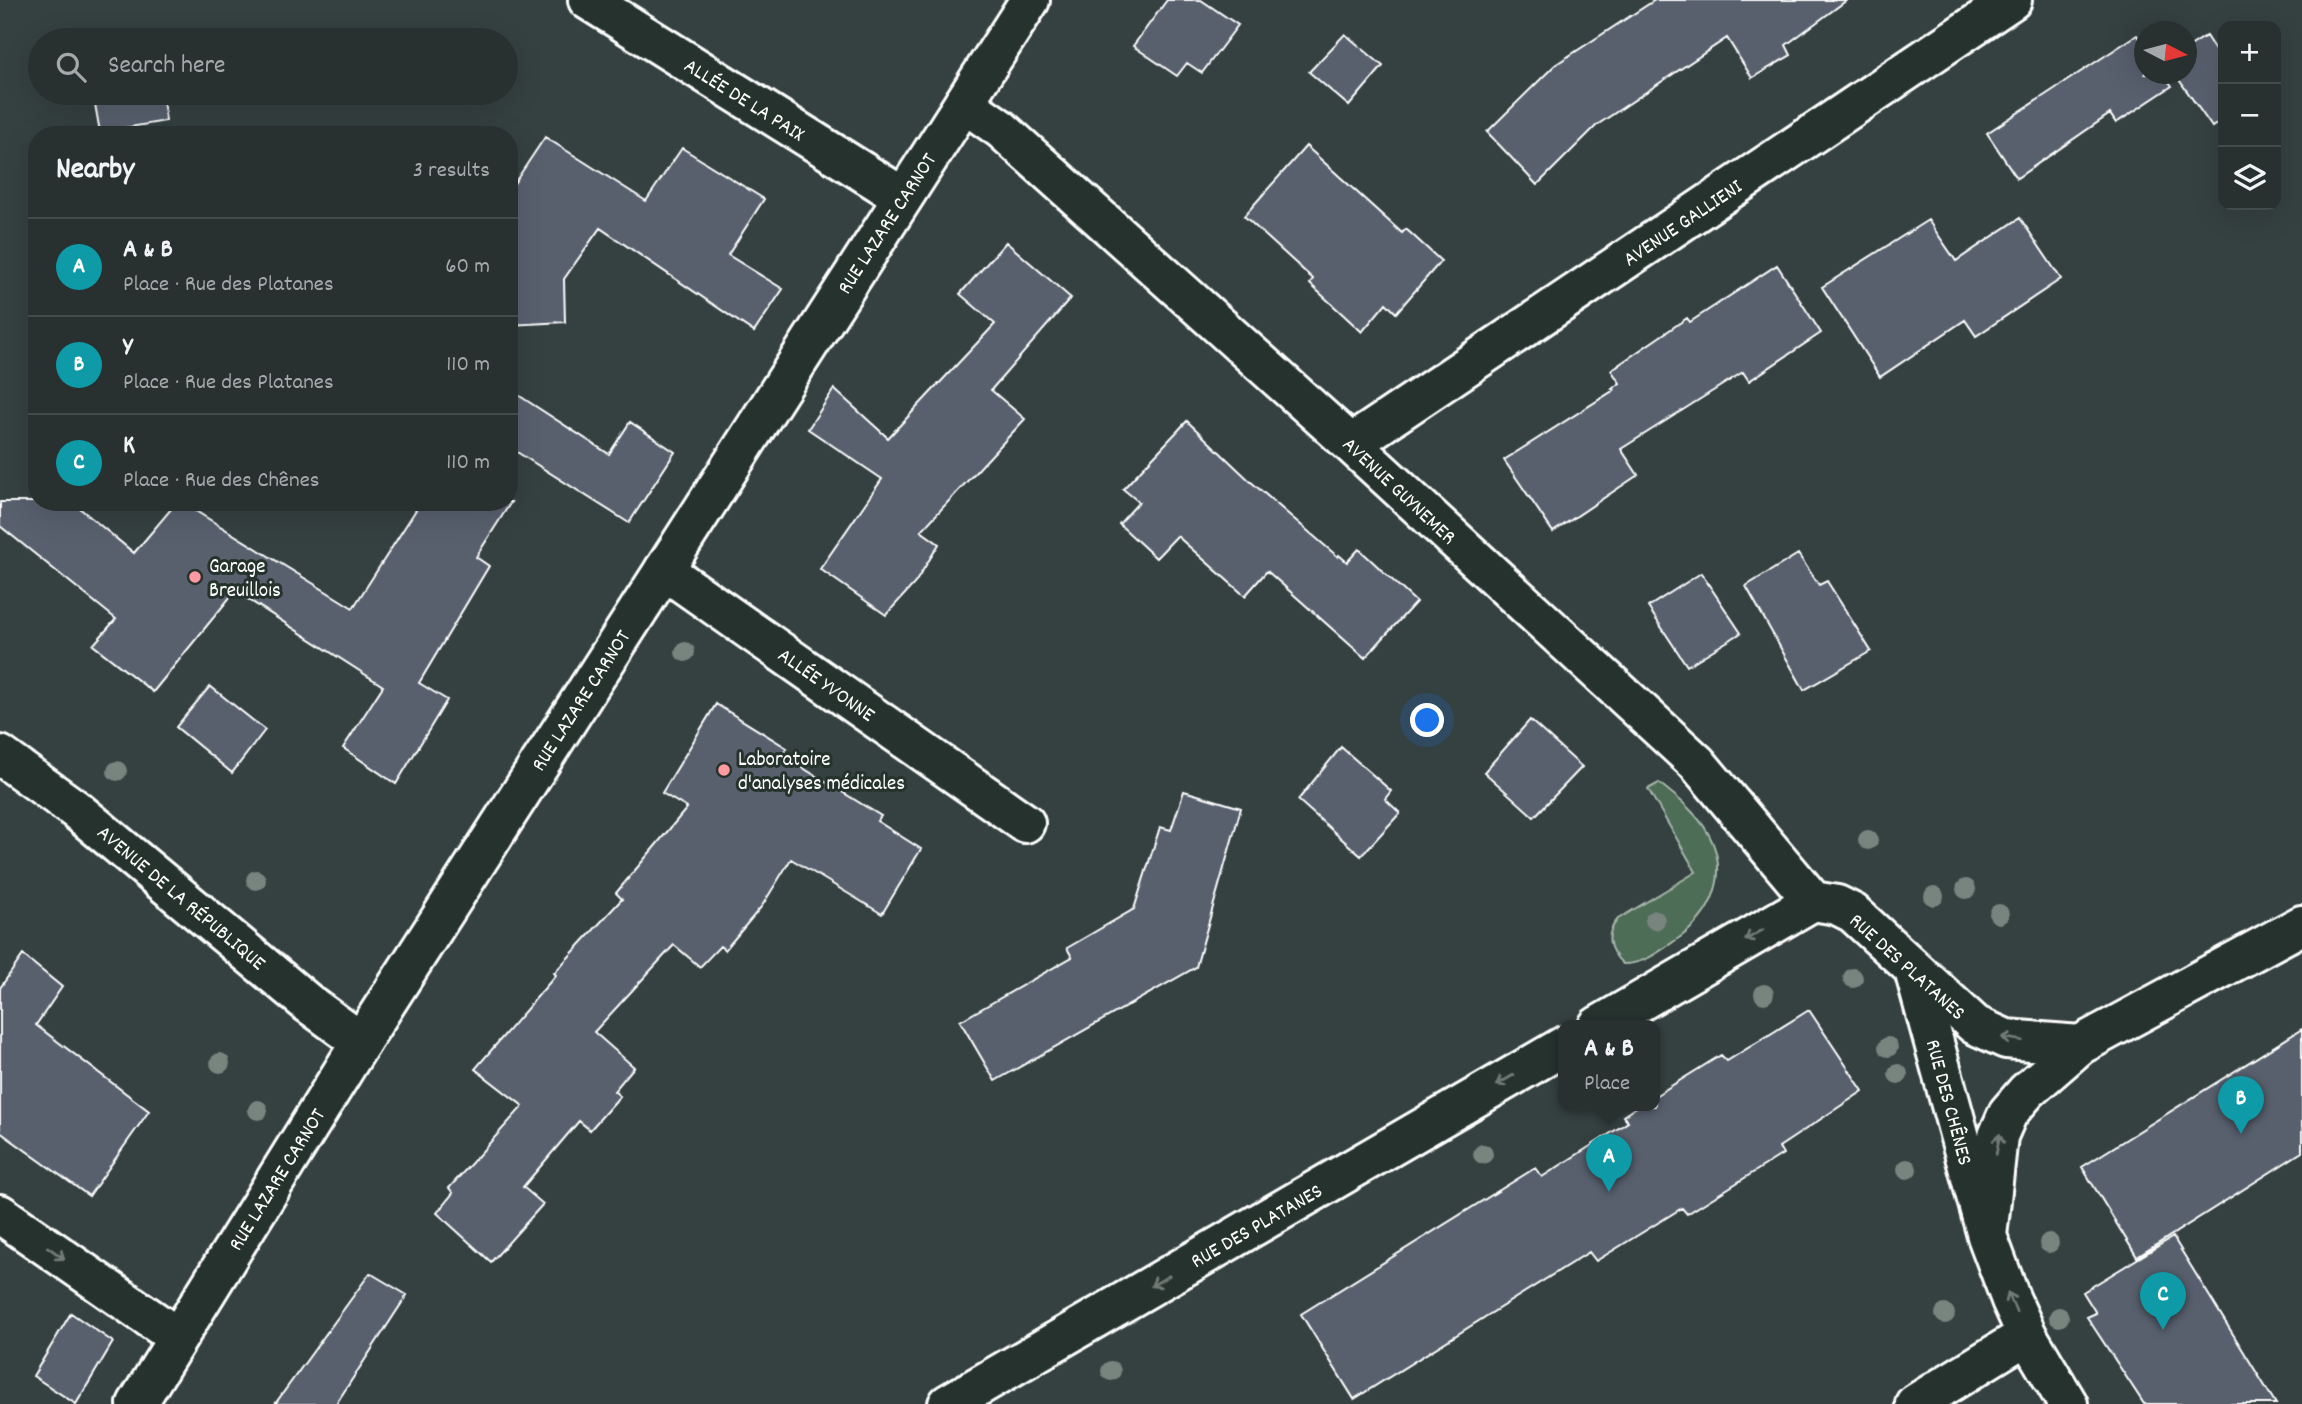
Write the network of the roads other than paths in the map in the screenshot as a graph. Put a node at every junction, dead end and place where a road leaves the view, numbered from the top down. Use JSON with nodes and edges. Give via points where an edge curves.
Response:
{"nodes":[{"id":1,"x":588,"y":0,"type":"edge"},
{"id":2,"x":1030,"y":0,"type":"edge"},
{"id":3,"x":2012,"y":0,"type":"edge"},
{"id":4,"x":964,"y":103,"type":"junction"},
{"id":5,"x":903,"y":197,"type":"junction"},
{"id":6,"x":1351,"y":444,"type":"junction"},
{"id":7,"x":664,"y":570,"type":"junction"},
{"id":8,"x":0,"y":755,"type":"edge"},
{"id":9,"x":1025,"y":823,"type":"dead end"},
{"id":10,"x":1813,"y":901,"type":"junction"},
{"id":11,"x":2302,"y":925,"type":"edge"},
{"id":12,"x":1913,"y":968,"type":"junction"},
{"id":13,"x":1608,"y":1020,"type":"edge"},
{"id":14,"x":361,"y":1042,"type":"junction"},
{"id":15,"x":2080,"y":1045,"type":"junction"},
{"id":16,"x":1558,"y":1049,"type":"edge"},
{"id":17,"x":0,"y":1214,"type":"edge"},
{"id":18,"x":1987,"y":1236,"type":"junction"},
{"id":19,"x":2027,"y":1335,"type":"junction"},
{"id":20,"x":177,"y":1337,"type":"junction"},
{"id":21,"x":137,"y":1404,"type":"edge"},
{"id":22,"x":948,"y":1404,"type":"edge"},
{"id":23,"x":1915,"y":1404,"type":"edge"},
{"id":24,"x":2068,"y":1404,"type":"edge"}],
"edges":[{"from":1,"to":5,"type":"street","name":"ALLÉE DE LA PAIX"},
{"from":2,"to":4,"type":"street","name":"RUE LAZARE CARNOT"},
{"from":3,"to":6,"type":"street","name":"AVENUE GALLIENI"},
{"from":4,"to":5,"type":"street","name":"RUE LAZARE CARNOT"},
{"from":4,"to":6,"type":"street","name":"AVENUE GUYNEMER","via":[[1001,129]]},
{"from":5,"to":7,"type":"street","name":"RUE LAZARE CARNOT"},
{"from":6,"to":10,"type":"street","name":"AVENUE GUYNEMER","via":[[1696,763]]},
{"from":7,"to":9,"type":"street","name":"ALLÉE YVONNE"},
{"from":7,"to":14,"type":"street","name":"RUE LAZARE CARNOT"},
{"from":8,"to":14,"type":"street","name":"AVENUE DE LA RÉPUBLIQUE","via":[[75,809]]},
{"from":10,"to":12,"type":"street","name":"RUE DES PLATANES","via":[[1853,914]]},
{"from":10,"to":13,"type":"street","one_way":true},
{"from":11,"to":15,"type":"street"},
{"from":15,"to":12,"type":"street","name":"RUE DES PLATANES","one_way":true,"via":[[2006,1039],[1975,1025]]},
{"from":12,"to":18,"type":"street","name":"RUE DES CHÊNES"},
{"from":14,"to":20,"type":"street","name":"RUE LAZARE CARNOT"},
{"from":18,"to":15,"type":"street","name":"RUE DES CHÊNES","one_way":true,"via":[[1998,1136],[2008,1113]]},
{"from":16,"to":22,"type":"street","name":"RUE DES PLATANES","one_way":true},
{"from":17,"to":20,"type":"street","one_way":true},
{"from":19,"to":18,"type":"street","name":"RUE DES CHÊNES","one_way":true},
{"from":19,"to":23,"type":"street"},
{"from":19,"to":24,"type":"street","name":"RUE DES CHÊNES"},
{"from":20,"to":21,"type":"street","name":"RUE LAZARE CARNOT"}]}
